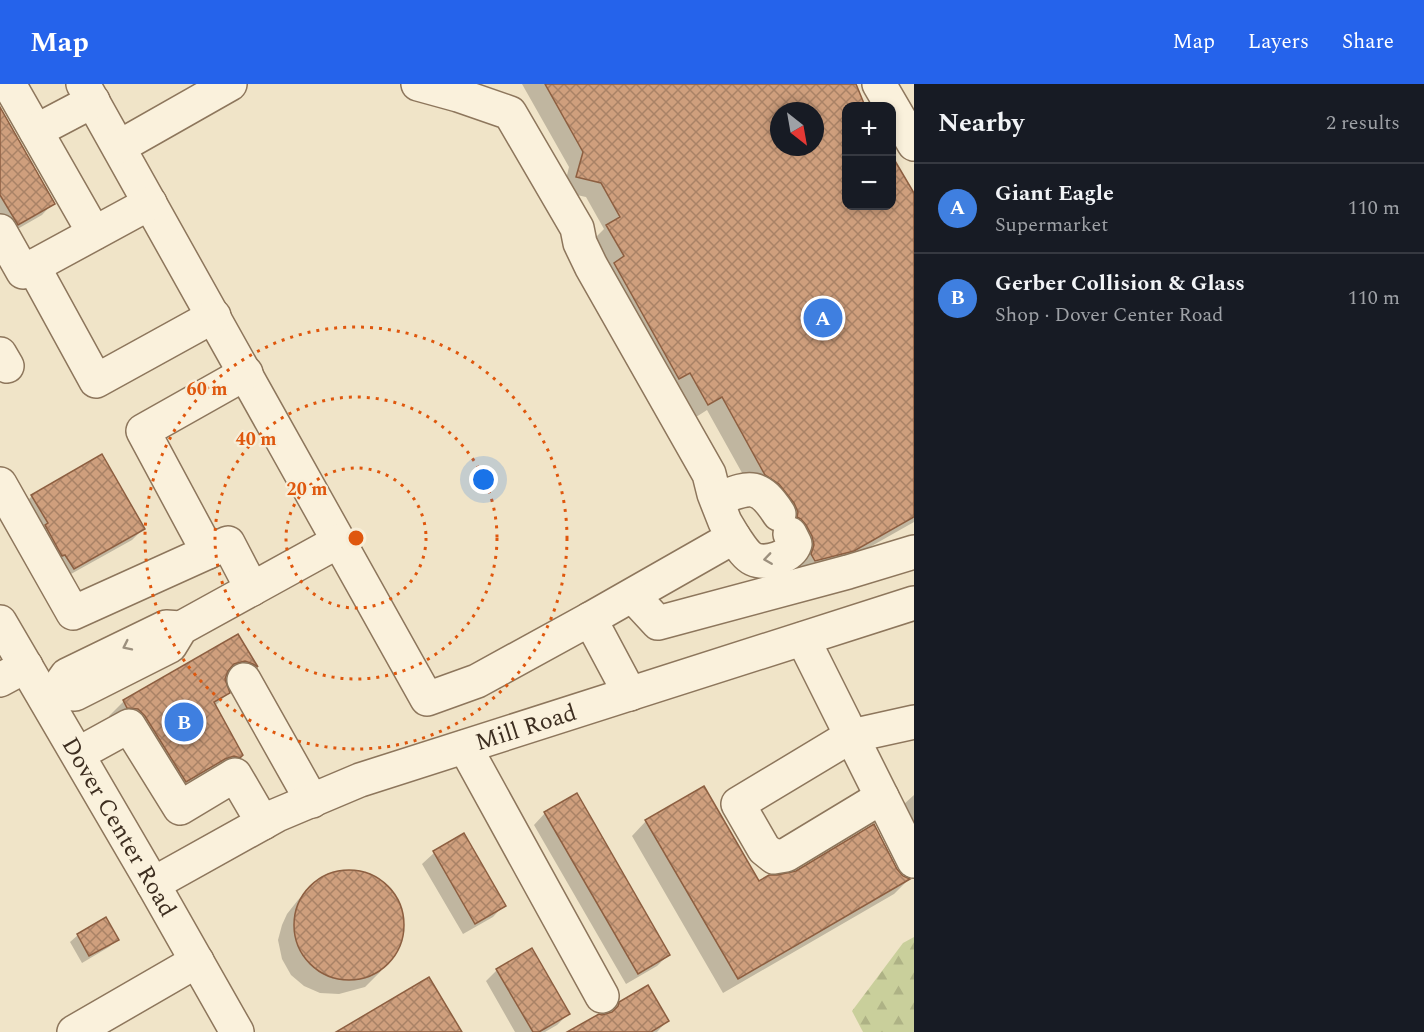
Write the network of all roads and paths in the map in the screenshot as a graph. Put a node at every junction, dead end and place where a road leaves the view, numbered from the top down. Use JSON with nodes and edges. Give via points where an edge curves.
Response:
{"nodes":[{"id":1,"x":9,"y":84,"type":"edge"},
{"id":2,"x":230,"y":84,"type":"edge"},
{"id":3,"x":418,"y":84,"type":"edge"},
{"id":4,"x":879,"y":84,"type":"edge"},
{"id":5,"x":88,"y":92,"type":"edge"},
{"id":6,"x":36,"y":131,"type":"junction"},
{"id":7,"x":914,"y":144,"type":"edge"},
{"id":8,"x":119,"y":147,"type":"junction"},
{"id":9,"x":150,"y":202,"type":"junction"},
{"id":10,"x":0,"y":231,"type":"edge"},
{"id":11,"x":94,"y":233,"type":"junction"},
{"id":12,"x":17,"y":266,"type":"edge"},
{"id":13,"x":214,"y":316,"type":"junction"},
{"id":14,"x":246,"y":373,"type":"junction"},
{"id":15,"x":0,"y":484,"type":"edge"},
{"id":16,"x":717,"y":499,"type":"junction"},
{"id":17,"x":734,"y":537,"type":"junction"},
{"id":18,"x":339,"y":541,"type":"junction"},
{"id":19,"x":208,"y":552,"type":"junction"},
{"id":20,"x":914,"y":552,"type":"edge"},
{"id":21,"x":252,"y":589,"type":"junction"},
{"id":22,"x":633,"y":596,"type":"junction"},
{"id":23,"x":914,"y":603,"type":"edge"},
{"id":24,"x":590,"y":620,"type":"junction"},
{"id":25,"x":0,"y":622,"type":"edge"},
{"id":26,"x":803,"y":639,"type":"junction"},
{"id":27,"x":13,"y":673,"type":"edge"},
{"id":28,"x":244,"y":680,"type":"dead end"},
{"id":29,"x":630,"y":694,"type":"junction"},
{"id":30,"x":50,"y":695,"type":"junction"},
{"id":31,"x":914,"y":722,"type":"edge"},
{"id":32,"x":851,"y":736,"type":"junction"},
{"id":33,"x":465,"y":747,"type":"junction"},
{"id":34,"x":78,"y":754,"type":"junction"},
{"id":35,"x":882,"y":797,"type":"junction"},
{"id":36,"x":312,"y":801,"type":"junction"},
{"id":37,"x":263,"y":823,"type":"junction"},
{"id":38,"x":914,"y":861,"type":"edge"},
{"id":39,"x":153,"y":884,"type":"junction"},
{"id":40,"x":197,"y":961,"type":"junction"},
{"id":41,"x":602,"y":996,"type":"dead end"},
{"id":42,"x":74,"y":1032,"type":"edge"},
{"id":43,"x":237,"y":1032,"type":"edge"}],
"edges":[{"from":1,"to":6,"type":"street"},
{"from":2,"to":8,"type":"street"},
{"from":3,"to":16,"type":"street","via":[[510,113],[577,228],[588,261],[709,474]]},
{"from":4,"to":7,"type":"street"},
{"from":5,"to":6,"type":"street"},
{"from":5,"to":8,"type":"street"},
{"from":6,"to":11,"type":"street"},
{"from":8,"to":9,"type":"street"},
{"from":9,"to":11,"type":"street"},
{"from":9,"to":13,"type":"street"},
{"from":10,"to":12,"type":"street"},
{"from":11,"to":12,"type":"street"},
{"from":12,"to":13,"type":"street","via":[[96,381]]},
{"from":13,"to":14,"type":"street"},
{"from":14,"to":18,"type":"street"},
{"from":14,"to":19,"type":"street","via":[[142,431]]},
{"from":15,"to":19,"type":"street","via":[[73,613]]},
{"from":16,"to":17,"type":"street"},
{"from":16,"to":17,"type":"street","one_way":true,"via":[[739,491],[759,490],[771,501],[795,544],[791,551],[763,561],[752,559]]},
{"from":17,"to":22,"type":"street"},
{"from":18,"to":21,"type":"street"},
{"from":18,"to":24,"type":"street","via":[[427,699],[477,681]]},
{"from":19,"to":21,"type":"street","via":[[228,543]]},
{"from":20,"to":22,"type":"street","via":[[658,623]]},
{"from":21,"to":30,"type":"street","via":[[181,628],[166,627],[67,675]]},
{"from":22,"to":24,"type":"street"},
{"from":23,"to":26,"type":"street","name":"Mill Road"},
{"from":24,"to":29,"type":"street"},
{"from":25,"to":27,"type":"street","name":"Dover Center Road"},
{"from":26,"to":29,"type":"street","name":"Mill Road"},
{"from":26,"to":32,"type":"street"},
{"from":27,"to":30,"type":"street","name":"Dover Center Road"},
{"from":28,"to":36,"type":"street"},
{"from":29,"to":33,"type":"street","name":"Mill Road"},
{"from":30,"to":34,"type":"street","name":"Dover Center Road"},
{"from":31,"to":32,"type":"street"},
{"from":32,"to":35,"type":"street"},
{"from":32,"to":35,"type":"street","via":[[738,804],[764,849],[774,857],[786,855]]},
{"from":33,"to":36,"type":"street","name":"Mill Road","via":[[360,780]]},
{"from":33,"to":41,"type":"street"},
{"from":34,"to":37,"type":"street","via":[[129,726],[180,808],[235,776]]},
{"from":34,"to":39,"type":"street","name":"Dover Center Road"},
{"from":35,"to":38,"type":"street"},
{"from":36,"to":37,"type":"street","name":"Mill Road"},
{"from":37,"to":39,"type":"street","name":"Mill Road"},
{"from":39,"to":40,"type":"street","name":"Dover Center Road"},
{"from":40,"to":42,"type":"street"},
{"from":40,"to":43,"type":"street","name":"Dover Center Road"}]}
